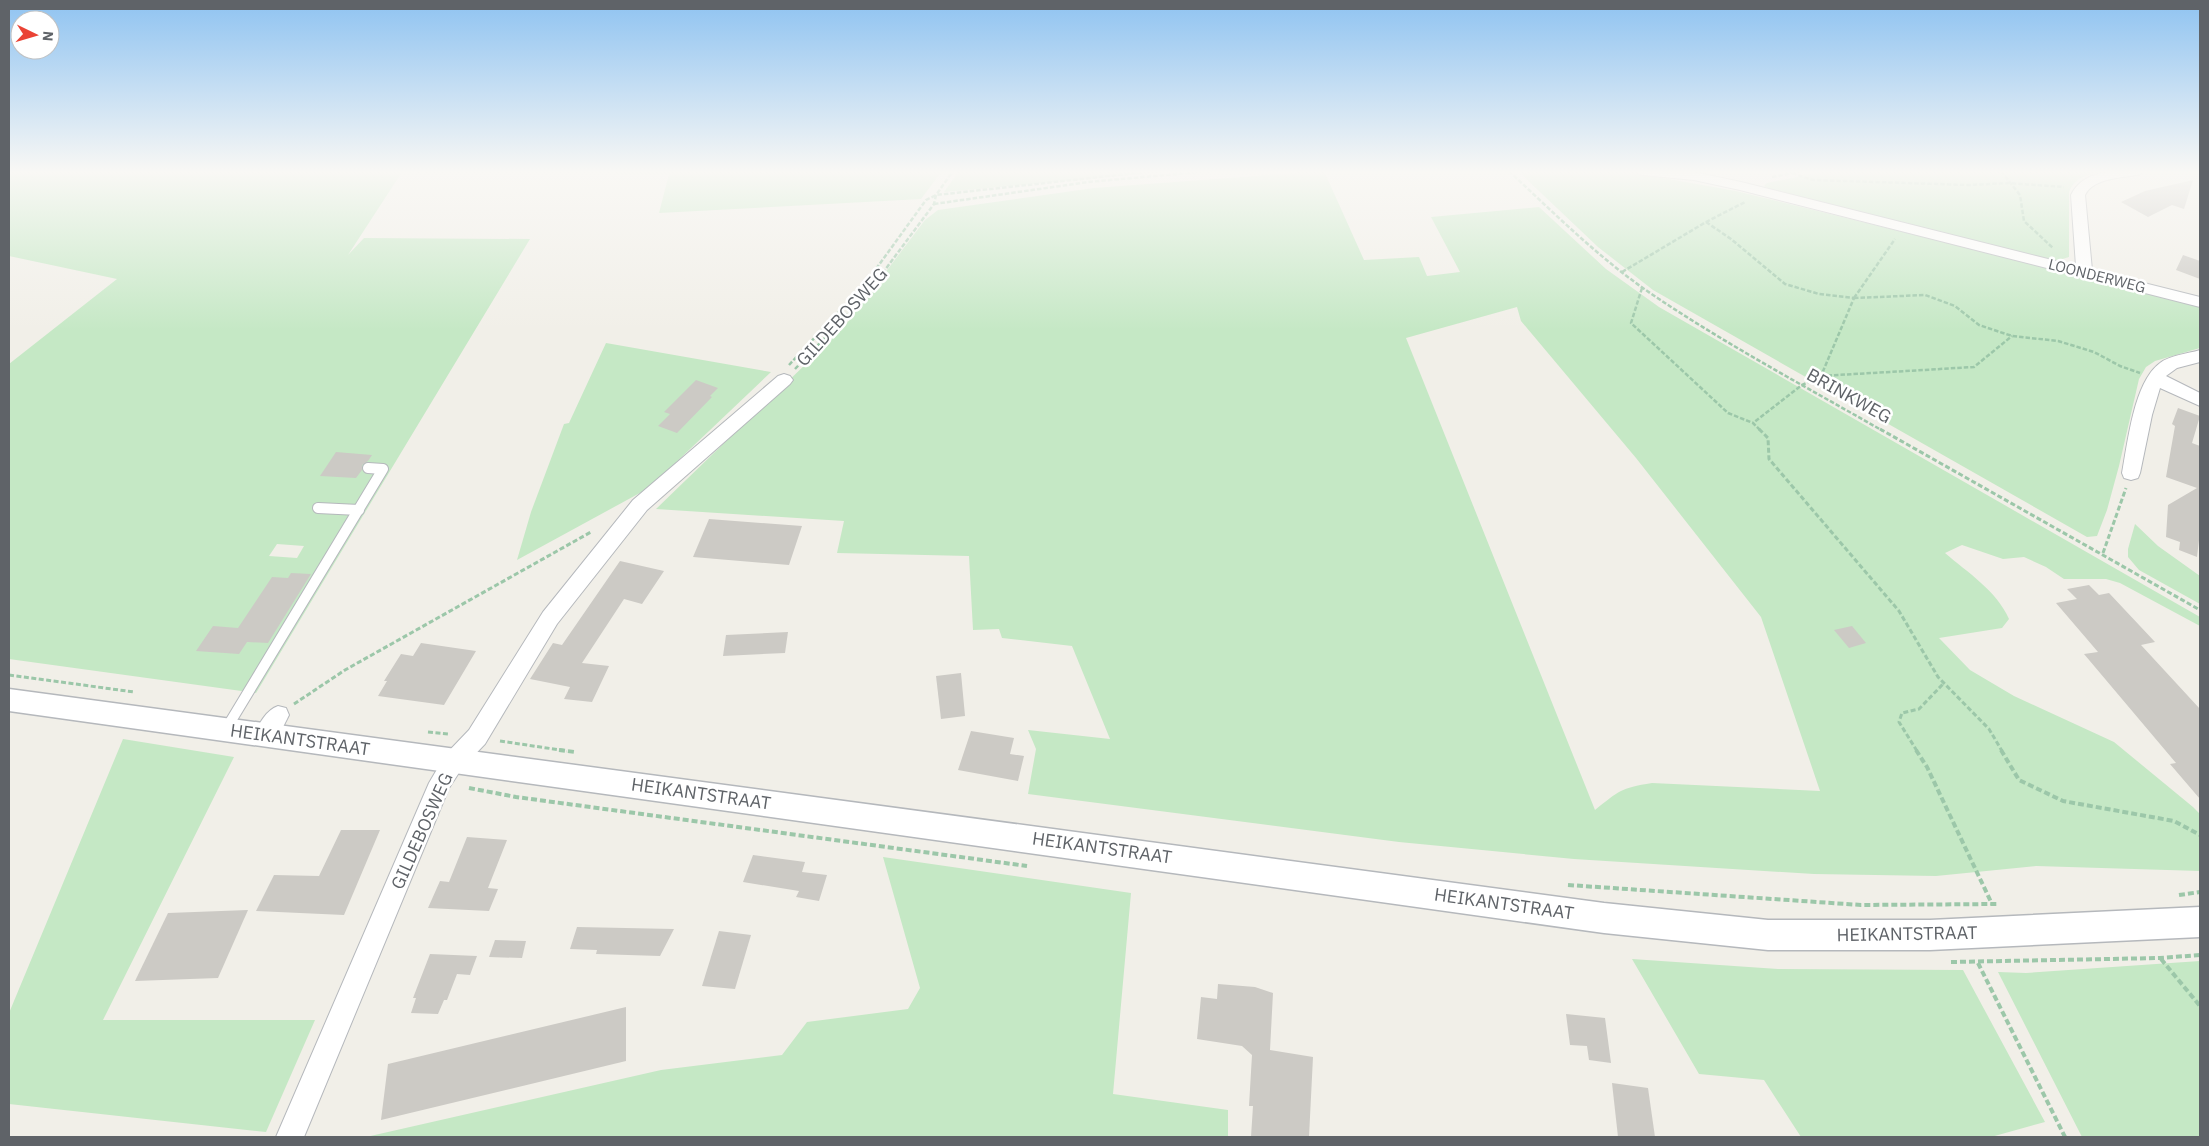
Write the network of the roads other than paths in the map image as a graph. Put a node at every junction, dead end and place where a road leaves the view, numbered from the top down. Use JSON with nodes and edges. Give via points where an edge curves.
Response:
{"nodes":[{"id":1,"x":1891,"y":224,"type":"edge"},
{"id":2,"x":2078,"y":224,"type":"edge"},
{"id":3,"x":2079,"y":271,"type":"junction"},
{"id":4,"x":2200,"y":302,"type":"edge"},
{"id":5,"x":2200,"y":356,"type":"edge"},
{"id":6,"x":2154,"y":378,"type":"junction"},
{"id":7,"x":784,"y":380,"type":"road end"},
{"id":8,"x":2200,"y":400,"type":"edge"},
{"id":9,"x":368,"y":468,"type":"dead end"},
{"id":10,"x":2131,"y":473,"type":"road end"},
{"id":11,"x":318,"y":508,"type":"dead end"},
{"id":12,"x":359,"y":510,"type":"junction"},
{"id":13,"x":9,"y":700,"type":"edge"},
{"id":14,"x":226,"y":730,"type":"junction"},
{"id":15,"x":454,"y":761,"type":"junction"},
{"id":16,"x":2200,"y":922,"type":"edge"},
{"id":17,"x":290,"y":1137,"type":"edge"}],
"edges":[{"from":1,"to":3,"type":"street","name":"LOONDERWEG"},
{"from":2,"to":3,"type":"street"},
{"from":3,"to":4,"type":"street","name":"LOONDERWEG"},
{"from":5,"to":6,"type":"street","via":[[2166,366]]},
{"from":6,"to":8,"type":"street"},
{"from":6,"to":10,"type":"street"},
{"from":7,"to":15,"type":"street","name":"GILDEBOSWEG","via":[[640,505],[550,618],[477,737]]},
{"from":9,"to":12,"type":"lane","via":[[383,469]]},
{"from":11,"to":12,"type":"lane"},
{"from":12,"to":14,"type":"lane"},
{"from":13,"to":14,"type":"street","name":"HEIKANTSTRAAT"},
{"from":14,"to":15,"type":"street","name":"HEIKANTSTRAAT","via":[[272,725]]},
{"from":15,"to":16,"type":"street","name":"HEIKANTSTRAAT","via":[[1595,917],[1768,934],[1930,935]]},
{"from":15,"to":17,"type":"street","name":"GILDEBOSWEG","via":[[440,783]]}]}
